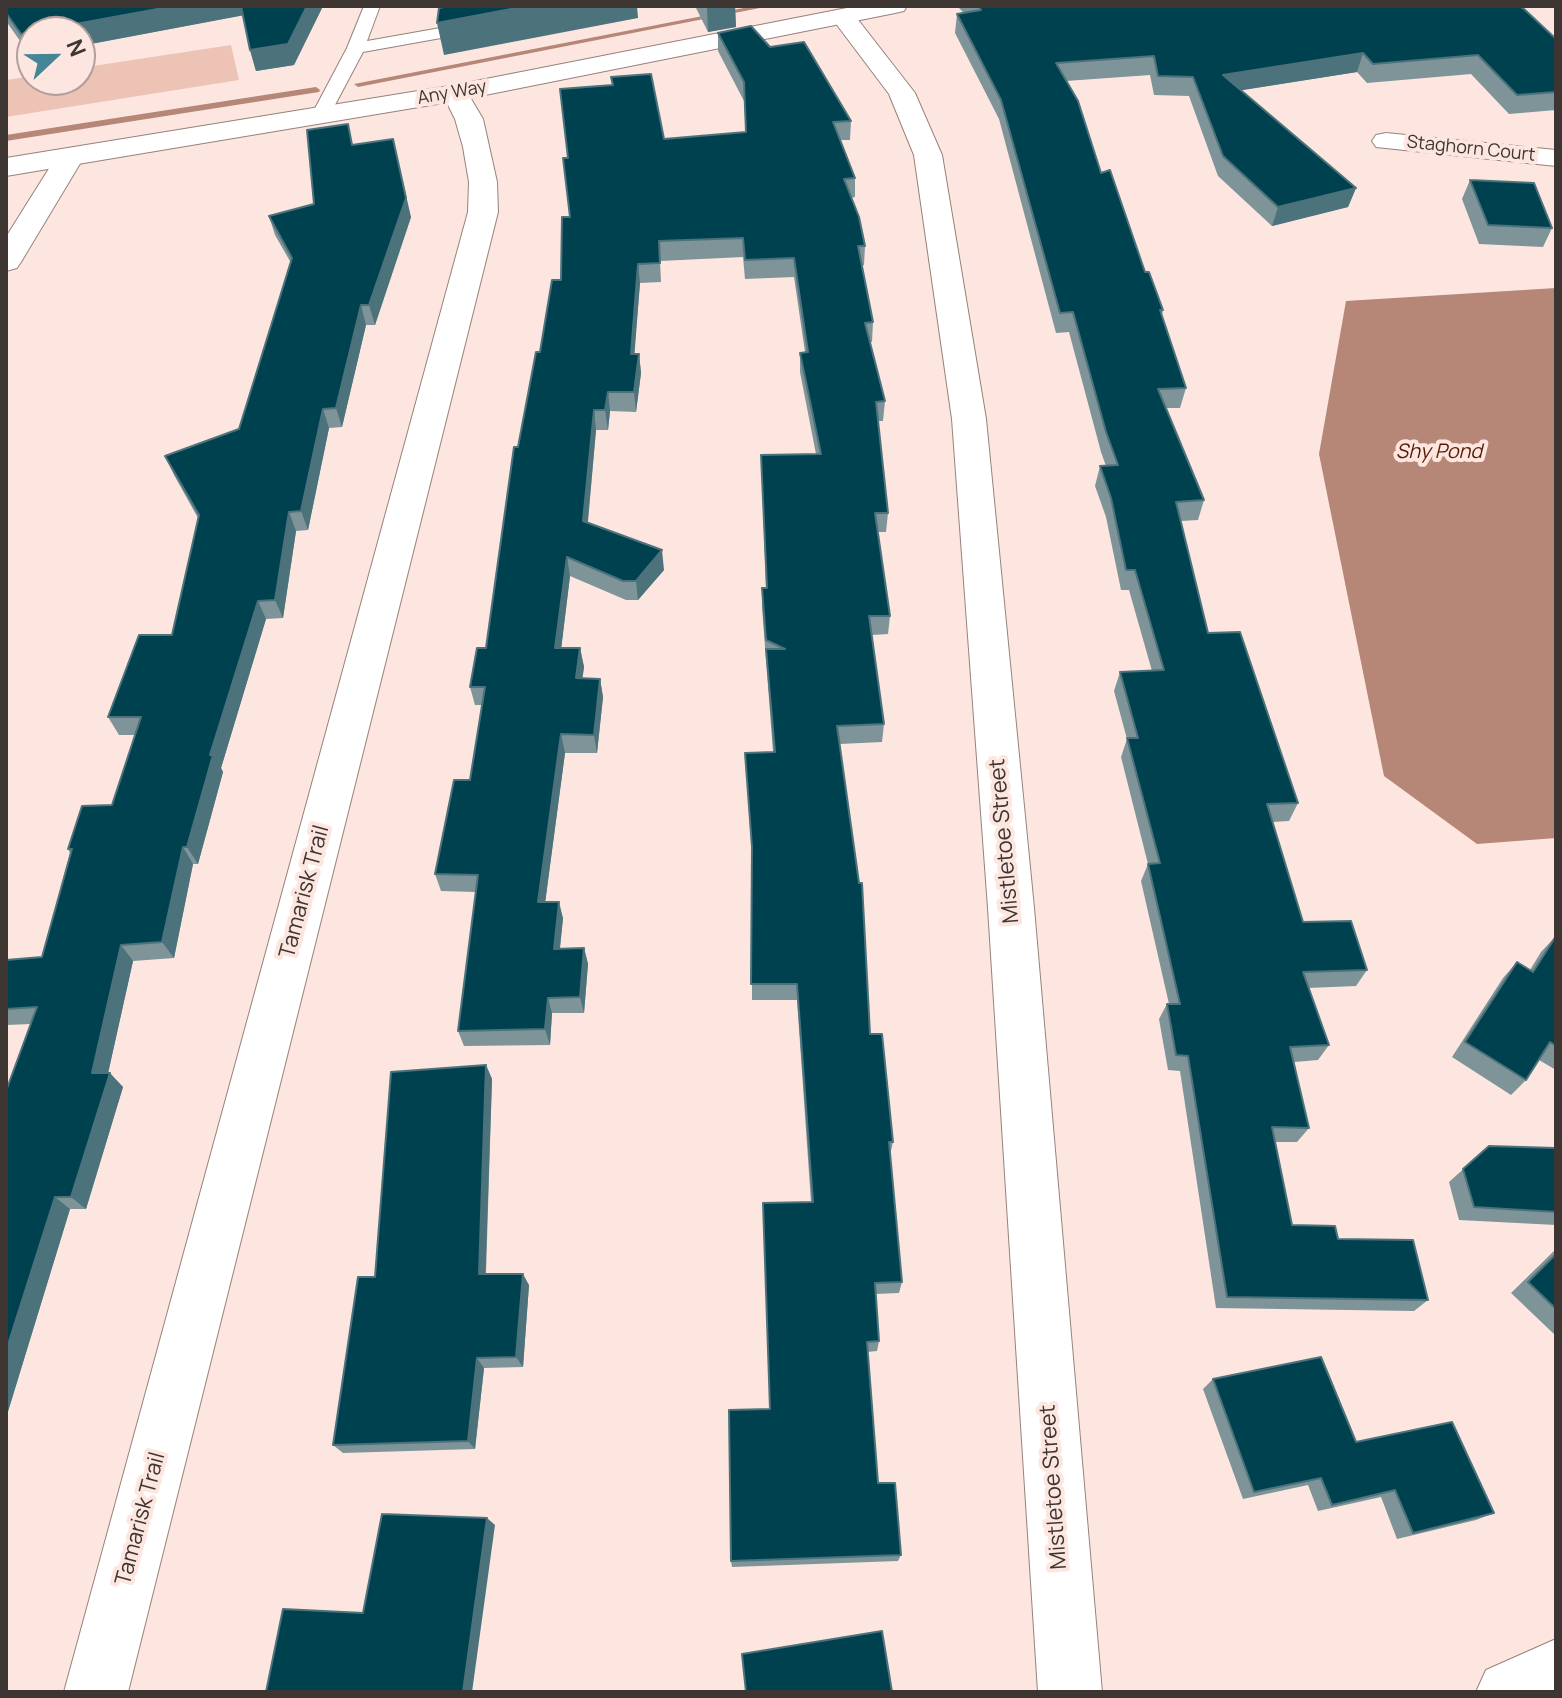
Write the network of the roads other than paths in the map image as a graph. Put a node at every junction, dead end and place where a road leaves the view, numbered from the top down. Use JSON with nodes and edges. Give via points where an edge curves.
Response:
{"nodes":[{"id":1,"x":372,"y":6,"type":"edge"},
{"id":2,"x":895,"y":6,"type":"edge"},
{"id":3,"x":843,"y":17,"type":"junction"},
{"id":4,"x":493,"y":23,"type":"edge"},
{"id":5,"x":356,"y":48,"type":"junction"},
{"id":6,"x":455,"y":93,"type":"junction"},
{"id":7,"x":320,"y":116,"type":"junction"},
{"id":8,"x":1386,"y":141,"type":"dead end"},
{"id":9,"x":70,"y":157,"type":"junction"},
{"id":10,"x":1556,"y":158,"type":"edge"},
{"id":11,"x":6,"y":167,"type":"edge"},
{"id":12,"x":6,"y":262,"type":"edge"},
{"id":13,"x":1556,"y":1670,"type":"edge"},
{"id":14,"x":96,"y":1692,"type":"edge"},
{"id":15,"x":1070,"y":1692,"type":"edge"},
{"id":16,"x":1508,"y":1692,"type":"edge"}],
"edges":[{"from":1,"to":5,"type":"lane"},
{"from":2,"to":3,"type":"street","name":"Any Way"},
{"from":3,"to":6,"type":"street","name":"Any Way"},
{"from":3,"to":15,"type":"street","name":"Mistletoe Street","via":[[902,93],[928,155],[969,419]]},
{"from":4,"to":5,"type":"lane"},
{"from":5,"to":7,"type":"lane"},
{"from":6,"to":7,"type":"street","name":"Any Way"},
{"from":6,"to":14,"type":"street","name":"Tamarisk Trail","via":[[477,147],[483,212]]},
{"from":7,"to":9,"type":"street","name":"Any Way"},
{"from":8,"to":10,"type":"street","name":"Staghorn Court"},
{"from":9,"to":11,"type":"street","name":"Any Way"},
{"from":9,"to":12,"type":"street"},
{"from":13,"to":16,"type":"street"}]}
